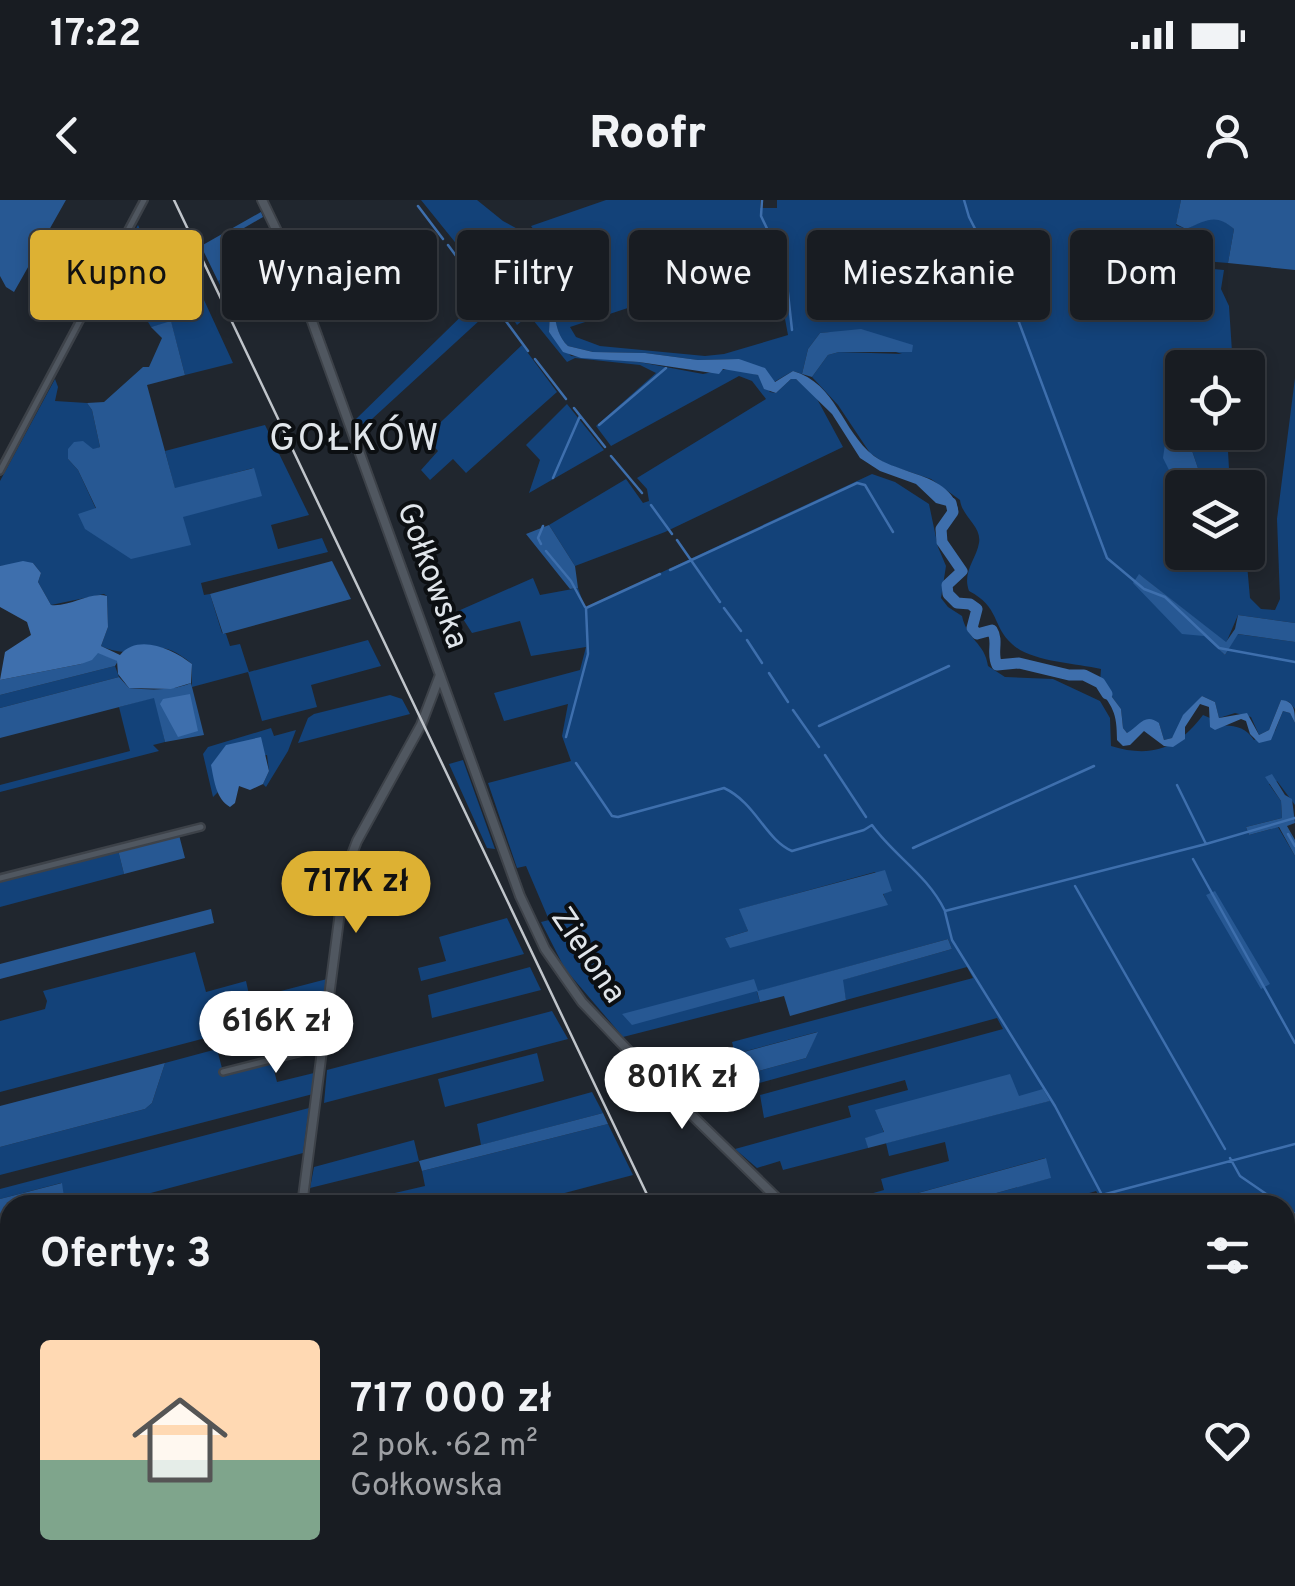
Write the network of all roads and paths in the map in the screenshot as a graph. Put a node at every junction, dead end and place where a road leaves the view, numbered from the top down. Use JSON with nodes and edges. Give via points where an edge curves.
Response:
{"nodes":[{"id":1,"x":144,"y":200,"type":"edge"},
{"id":2,"x":262,"y":200,"type":"edge"},
{"id":3,"x":0,"y":470,"type":"edge"},
{"id":4,"x":440,"y":675,"type":"junction"},
{"id":5,"x":201,"y":827,"type":"dead end"},
{"id":6,"x":0,"y":878,"type":"edge"},
{"id":7,"x":324,"y":1046,"type":"junction"},
{"id":8,"x":223,"y":1072,"type":"dead end"},
{"id":9,"x":303,"y":1195,"type":"edge"},
{"id":10,"x":774,"y":1195,"type":"edge"}],
"edges":[{"from":1,"to":3,"type":"street"},
{"from":2,"to":4,"type":"street","name":"Gołkowska","via":[[287,252]]},
{"from":4,"to":7,"type":"street","name":"Gołkowska","via":[[348,862]]},
{"from":4,"to":10,"type":"street","name":"Zielona","via":[[520,896],[562,976],[607,1030]]},
{"from":5,"to":6,"type":"street"},
{"from":7,"to":8,"type":"street"},
{"from":7,"to":9,"type":"street","name":"Gołkowska"}]}
